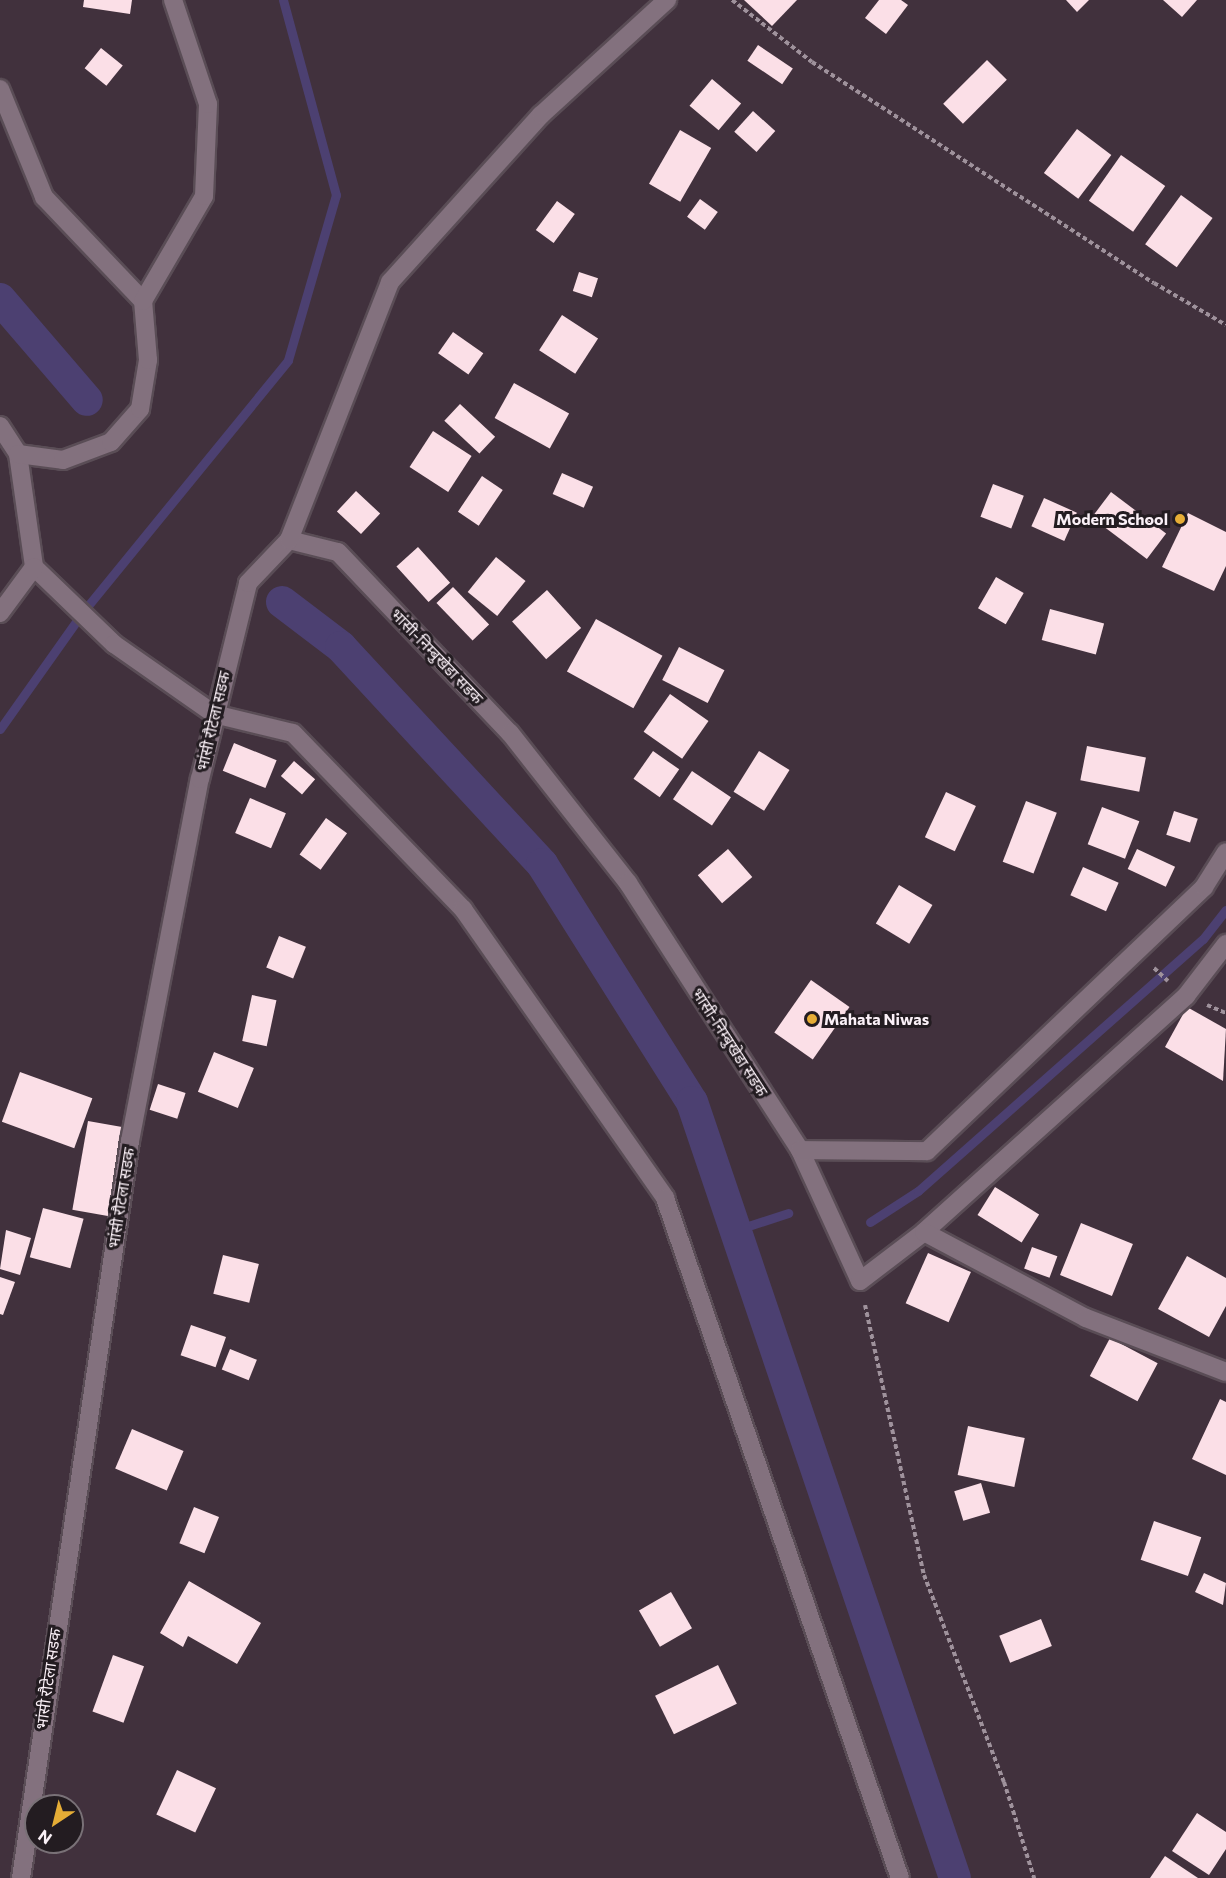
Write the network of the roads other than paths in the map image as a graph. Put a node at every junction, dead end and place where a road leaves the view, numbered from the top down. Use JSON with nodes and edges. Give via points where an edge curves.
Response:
{"nodes":[{"id":1,"x":173,"y":0,"type":"edge"},
{"id":2,"x":667,"y":0,"type":"edge"},
{"id":3,"x":0,"y":89,"type":"edge"},
{"id":4,"x":143,"y":301,"type":"junction"},
{"id":5,"x":0,"y":426,"type":"edge"},
{"id":6,"x":18,"y":454,"type":"junction"},
{"id":7,"x":289,"y":540,"type":"junction"},
{"id":8,"x":34,"y":567,"type":"junction"},
{"id":9,"x":0,"y":613,"type":"edge"},
{"id":10,"x":214,"y":714,"type":"junction"},
{"id":11,"x":1226,"y":852,"type":"edge"},
{"id":12,"x":1226,"y":944,"type":"edge"},
{"id":13,"x":800,"y":1150,"type":"junction"},
{"id":14,"x":924,"y":1232,"type":"junction"},
{"id":15,"x":1226,"y":1372,"type":"edge"},
{"id":16,"x":21,"y":1878,"type":"edge"},
{"id":17,"x":900,"y":1878,"type":"edge"}],
"edges":[{"from":1,"to":4,"type":"street","via":[[208,104],[204,196]]},
{"from":2,"to":7,"type":"street","via":[[542,115],[390,282]]},
{"from":3,"to":4,"type":"street","via":[[44,197]]},
{"from":4,"to":6,"type":"street","via":[[148,360],[140,409],[111,442],[63,460]]},
{"from":5,"to":6,"type":"street"},
{"from":6,"to":8,"type":"street"},
{"from":7,"to":10,"type":"street","name":"भांसी रौटेला सडक","via":[[248,583]]},
{"from":7,"to":13,"type":"street","name":"भांसी-निम्बुखेडा सडक","via":[[338,552],[510,733],[628,883]]},
{"from":8,"to":9,"type":"street"},
{"from":8,"to":10,"type":"street","via":[[114,644]]},
{"from":10,"to":16,"type":"street","name":"भांसी रौटेला सडक","via":[[130,1141]]},
{"from":10,"to":17,"type":"street","via":[[293,733],[463,909],[665,1198]]},
{"from":11,"to":13,"type":"street","via":[[1204,887],[927,1151]]},
{"from":12,"to":14,"type":"street","via":[[1186,996]]},
{"from":13,"to":14,"type":"street","name":"भांसी-निम्बुखेडा सडक","via":[[860,1281]]},
{"from":14,"to":15,"type":"street","via":[[1086,1318]]}]}
